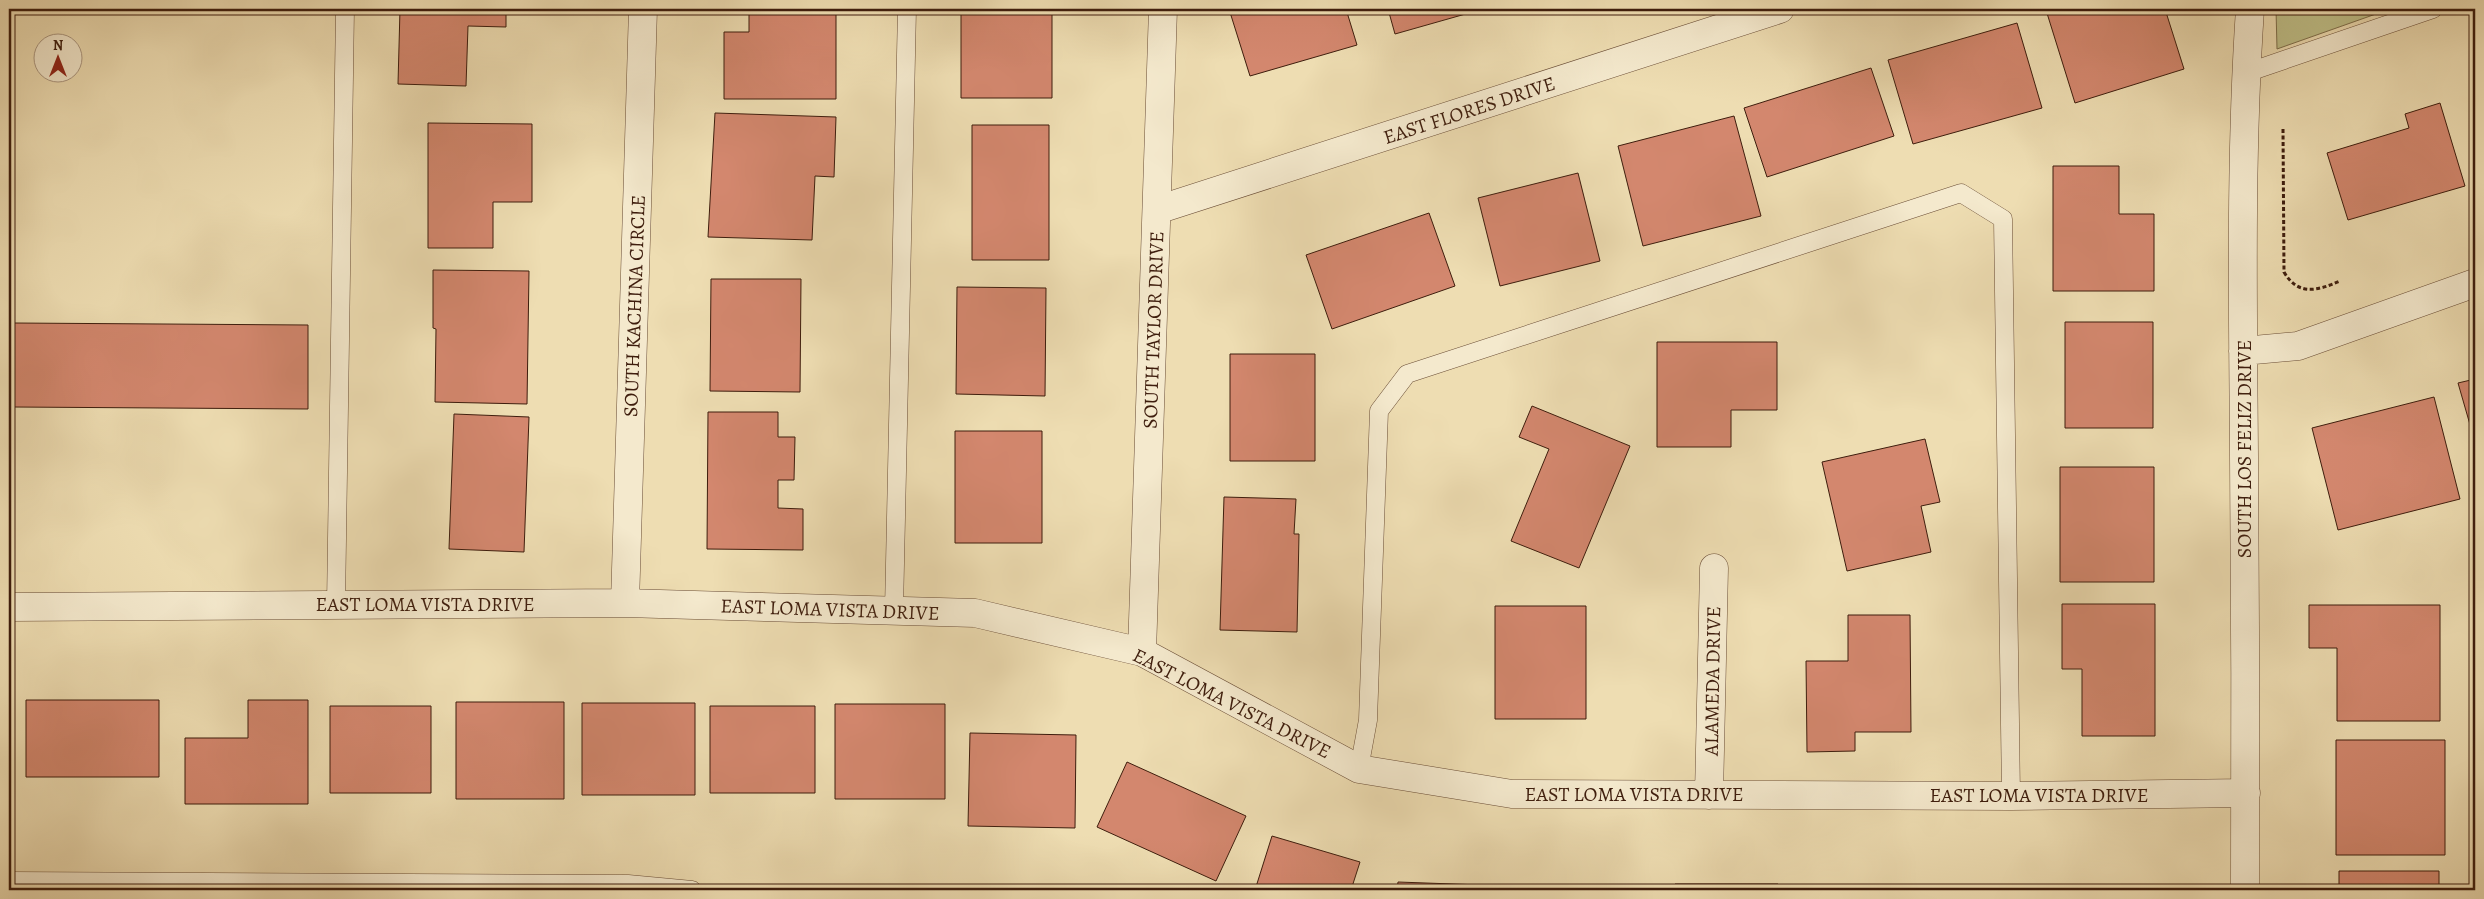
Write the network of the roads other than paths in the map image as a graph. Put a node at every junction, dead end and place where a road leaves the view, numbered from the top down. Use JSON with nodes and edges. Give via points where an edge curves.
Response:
{"nodes":[{"id":1,"x":345,"y":9,"type":"edge"},
{"id":2,"x":643,"y":9,"type":"edge"},
{"id":3,"x":907,"y":9,"type":"edge"},
{"id":4,"x":1163,"y":9,"type":"edge"},
{"id":5,"x":1780,"y":9,"type":"edge"},
{"id":6,"x":2250,"y":9,"type":"edge"},
{"id":7,"x":2433,"y":9,"type":"edge"},
{"id":8,"x":2246,"y":73,"type":"junction"},
{"id":9,"x":1157,"y":210,"type":"junction"},
{"id":10,"x":2475,"y":283,"type":"edge"},
{"id":11,"x":2243,"y":351,"type":"junction"},
{"id":12,"x":1714,"y":568,"type":"dead end"},
{"id":13,"x":625,"y":603,"type":"junction"},
{"id":14,"x":336,"y":605,"type":"junction"},
{"id":15,"x":9,"y":607,"type":"edge"},
{"id":16,"x":894,"y":610,"type":"junction"},
{"id":17,"x":1142,"y":652,"type":"junction"},
{"id":18,"x":1359,"y":769,"type":"junction"},
{"id":19,"x":2246,"y":793,"type":"junction"},
{"id":20,"x":1709,"y":795,"type":"junction"},
{"id":21,"x":2011,"y":796,"type":"junction"},
{"id":22,"x":9,"y":881,"type":"edge"},
{"id":23,"x":69,"y":886,"type":"edge"},
{"id":24,"x":687,"y":890,"type":"edge"},
{"id":25,"x":692,"y":890,"type":"edge"},
{"id":26,"x":2245,"y":890,"type":"edge"}],
"edges":[{"from":1,"to":14,"type":"lane"},
{"from":2,"to":13,"type":"street","name":"SOUTH KACHINA CIRCLE"},
{"from":3,"to":16,"type":"lane"},
{"from":4,"to":9,"type":"street","name":"SOUTH TAYLOR DRIVE"},
{"from":5,"to":9,"type":"street","name":"EAST FLORES DRIVE"},
{"from":6,"to":8,"type":"street","name":"SOUTH LOS FELIZ DRIVE"},
{"from":7,"to":8,"type":"lane"},
{"from":8,"to":11,"type":"street","name":"SOUTH LOS FELIZ DRIVE"},
{"from":9,"to":17,"type":"street","name":"SOUTH TAYLOR DRIVE"},
{"from":10,"to":11,"type":"street","via":[[2298,346]]},
{"from":11,"to":19,"type":"street","name":"SOUTH LOS FELIZ DRIVE"},
{"from":12,"to":20,"type":"street","name":"ALAMEDA DRIVE"},
{"from":13,"to":14,"type":"street","name":"EAST LOMA VISTA DRIVE"},
{"from":13,"to":16,"type":"street","name":"EAST LOMA VISTA DRIVE"},
{"from":14,"to":15,"type":"street","name":"EAST LOMA VISTA DRIVE"},
{"from":16,"to":17,"type":"street","name":"EAST LOMA VISTA DRIVE","via":[[975,612]]},
{"from":17,"to":18,"type":"street","name":"EAST LOMA VISTA DRIVE"},
{"from":18,"to":20,"type":"street","name":"EAST LOMA VISTA DRIVE","via":[[1512,794]]},
{"from":18,"to":21,"type":"lane","via":[[1368,720],[1379,411],[1407,374],[1961,193],[2003,219]]},
{"from":19,"to":21,"type":"street","name":"EAST LOMA VISTA DRIVE"},
{"from":19,"to":26,"type":"street","name":"SOUTH LOS FELIZ DRIVE"},
{"from":20,"to":21,"type":"street","name":"EAST LOMA VISTA DRIVE"},
{"from":22,"to":23,"type":"lane"},
{"from":23,"to":24,"type":"lane","via":[[628,884]]},
{"from":24,"to":25,"type":"lane"}]}
